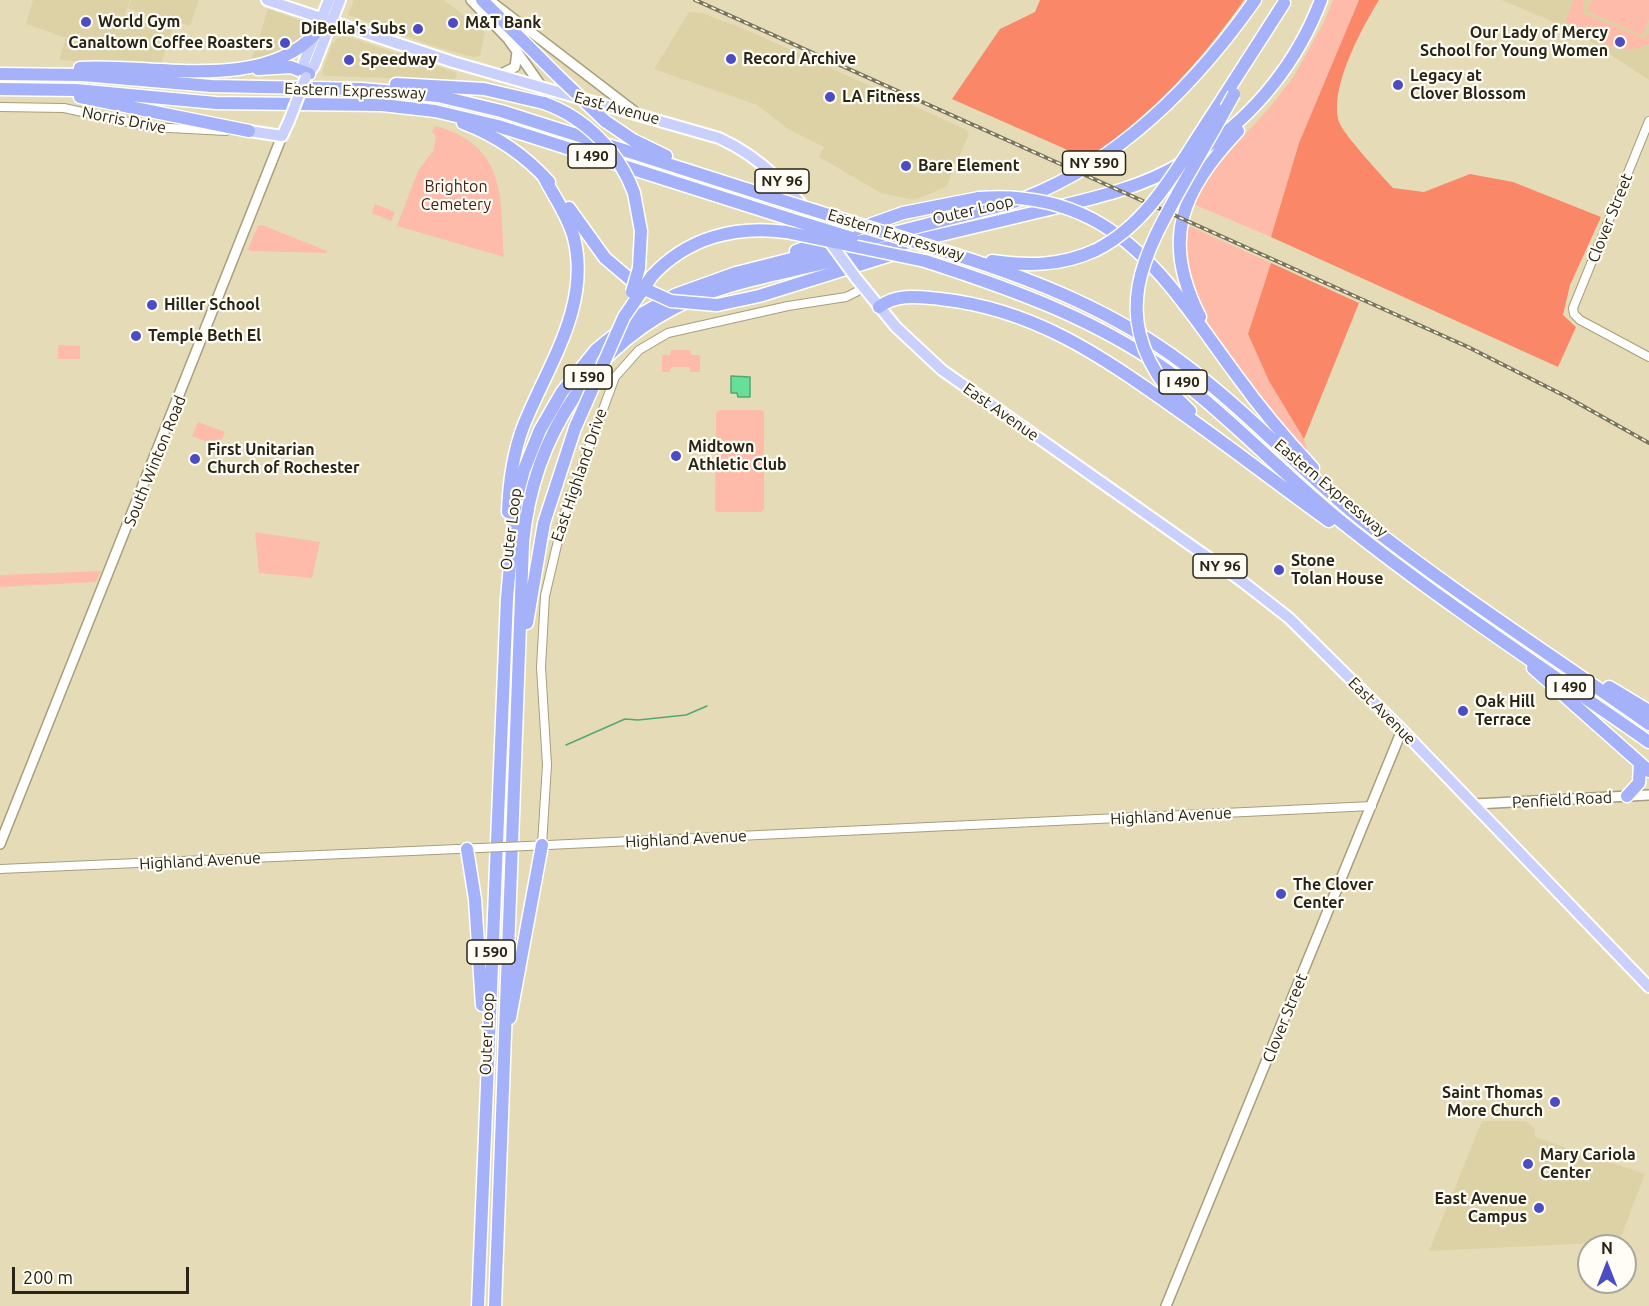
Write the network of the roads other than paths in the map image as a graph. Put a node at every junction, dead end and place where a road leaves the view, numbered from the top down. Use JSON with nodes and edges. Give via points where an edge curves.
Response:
{"nodes":[{"id":1,"x":267,"y":0,"type":"edge"},
{"id":2,"x":329,"y":0,"type":"edge"},
{"id":3,"x":340,"y":0,"type":"edge"},
{"id":4,"x":471,"y":0,"type":"edge"},
{"id":5,"x":482,"y":0,"type":"edge"},
{"id":6,"x":489,"y":0,"type":"edge"},
{"id":7,"x":1321,"y":0,"type":"edge"},
{"id":8,"x":1285,"y":2,"type":"edge"},
{"id":9,"x":1252,"y":3,"type":"edge"},
{"id":10,"x":326,"y":20,"type":"junction"},
{"id":11,"x":315,"y":34,"type":"junction"},
{"id":12,"x":516,"y":50,"type":"junction"},
{"id":13,"x":220,"y":71,"type":"junction"},
{"id":14,"x":1283,"y":72,"type":"junction"},
{"id":15,"x":0,"y":74,"type":"edge"},
{"id":16,"x":306,"y":74,"type":"junction"},
{"id":17,"x":497,"y":75,"type":"junction"},
{"id":18,"x":542,"y":87,"type":"junction"},
{"id":19,"x":329,"y":88,"type":"junction"},
{"id":20,"x":0,"y":89,"type":"edge"},
{"id":21,"x":22,"y":89,"type":"junction"},
{"id":22,"x":392,"y":106,"type":"junction"},
{"id":23,"x":0,"y":107,"type":"edge"},
{"id":24,"x":641,"y":115,"type":"junction"},
{"id":25,"x":1649,"y":121,"type":"edge"},
{"id":26,"x":249,"y":131,"type":"junction"},
{"id":27,"x":282,"y":136,"type":"junction"},
{"id":28,"x":544,"y":177,"type":"junction"},
{"id":29,"x":728,"y":183,"type":"junction"},
{"id":30,"x":1027,"y":214,"type":"junction"},
{"id":31,"x":877,"y":238,"type":"joint"},
{"id":32,"x":897,"y":244,"type":"joint"},
{"id":33,"x":956,"y":255,"type":"junction"},
{"id":34,"x":925,"y":261,"type":"junction"},
{"id":35,"x":725,"y":276,"type":"junction"},
{"id":36,"x":864,"y":288,"type":"junction"},
{"id":37,"x":879,"y":307,"type":"junction"},
{"id":38,"x":619,"y":327,"type":"junction"},
{"id":39,"x":1223,"y":357,"type":"junction"},
{"id":40,"x":1649,"y":357,"type":"edge"},
{"id":41,"x":1252,"y":463,"type":"junction"},
{"id":42,"x":1380,"y":533,"type":"junction"},
{"id":43,"x":1402,"y":568,"type":"junction"},
{"id":44,"x":507,"y":598,"type":"junction"},
{"id":45,"x":1491,"y":631,"type":"junction"},
{"id":46,"x":1520,"y":633,"type":"junction"},
{"id":47,"x":517,"y":705,"type":"junction"},
{"id":48,"x":1649,"y":711,"type":"edge"},
{"id":49,"x":1649,"y":724,"type":"edge"},
{"id":50,"x":1402,"y":730,"type":"junction"},
{"id":51,"x":1649,"y":742,"type":"edge"},
{"id":52,"x":1644,"y":767,"type":"edge"},
{"id":53,"x":1649,"y":795,"type":"edge"},
{"id":54,"x":1627,"y":796,"type":"junction"},
{"id":55,"x":1475,"y":804,"type":"junction"},
{"id":56,"x":1372,"y":806,"type":"junction"},
{"id":57,"x":0,"y":844,"type":"edge"},
{"id":58,"x":542,"y":845,"type":"junction"},
{"id":59,"x":474,"y":848,"type":"junction"},
{"id":60,"x":0,"y":869,"type":"edge"},
{"id":61,"x":1649,"y":987,"type":"edge"},
{"id":62,"x":487,"y":1064,"type":"junction"},
{"id":63,"x":502,"y":1064,"type":"junction"},
{"id":64,"x":478,"y":1306,"type":"edge"},
{"id":65,"x":495,"y":1306,"type":"edge"},
{"id":66,"x":1166,"y":1306,"type":"edge"}],
"edges":[{"from":1,"to":10,"type":"main road","name":"East Avenue","number":"NY 96"},
{"from":2,"to":10,"type":"main road","name":"South Winton Road"},
{"from":3,"to":10,"type":"main road","name":"South Winton Road"},
{"from":4,"to":12,"type":"main road"},
{"from":5,"to":29,"type":"highway","bridge":true,"via":[[605,121],[643,145]]},
{"from":6,"to":24,"type":"main road","via":[[618,102]]},
{"from":7,"to":14,"type":"highway","name":"Outer Loop","number":"NY 590"},
{"from":8,"to":33,"type":"highway","bridge":true,"via":[[1144,213],[1125,231],[1096,250],[1036,265]]},
{"from":8,"to":41,"type":"highway","bridge":true,"via":[[1157,231],[1141,267],[1137,299],[1139,330],[1148,357],[1166,387]]},
{"from":9,"to":31,"type":"highway","name":"Outer Loop","number":"NY 590","via":[[1208,60],[1163,107],[1122,143],[1077,173],[1008,204]]},
{"from":10,"to":11,"type":"main road","name":"South Winton Road"},
{"from":10,"to":16,"type":"main road","name":"South Winton Road"},
{"from":10,"to":17,"type":"main road","name":"East Avenue","number":"NY 96"},
{"from":11,"to":13,"type":"highway","via":[[278,58]]},
{"from":11,"to":16,"type":"main road","name":"South Winton Road","via":[[304,62]]},
{"from":12,"to":17,"type":"main road","via":[[518,60],[514,68]]},
{"from":12,"to":18,"type":"main road"},
{"from":13,"to":15,"type":"highway","via":[[97,67]]},
{"from":13,"to":16,"type":"highway","via":[[289,67]]},
{"from":14,"to":30,"type":"highway","name":"Outer Loop","number":"NY 590","via":[[1240,120],[1180,165],[1131,187]]},
{"from":14,"to":39,"type":"highway","via":[[1206,167],[1192,192],[1182,223],[1180,251],[1185,282],[1200,319]]},
{"from":15,"to":19,"type":"highway","name":"Eastern Expressway","number":"I 490","via":[[82,75],[222,87]]},
{"from":16,"to":27,"type":"main road","name":"South Winton Road","bridge":true},
{"from":17,"to":18,"type":"main road","name":"East Avenue","number":"NY 96"},
{"from":18,"to":24,"type":"main road","name":"East Avenue","number":"NY 96"},
{"from":19,"to":29,"type":"highway","name":"Eastern Expressway","number":"I 490","via":[[405,91],[470,102]]},
{"from":19,"to":38,"type":"highway","bridge":true,"via":[[396,84],[504,92],[544,103],[599,137],[620,163],[634,193],[641,231],[639,268]]},
{"from":20,"to":21,"type":"highway","name":"Eastern Expressway","number":"I 490"},
{"from":21,"to":22,"type":"highway","name":"Eastern Expressway","number":"I 490","via":[[87,90],[237,104]]},
{"from":21,"to":26,"type":"highway","via":[[109,102]]},
{"from":22,"to":28,"type":"highway","via":[[445,117],[486,133],[521,155]]},
{"from":22,"to":34,"type":"highway","name":"Eastern Expressway","number":"I 490","bridge":true,"via":[[488,123]]},
{"from":23,"to":26,"type":"street","name":"Norris Drive","via":[[70,109],[146,126],[193,131]]},
{"from":24,"to":36,"type":"main road","name":"East Avenue","number":"NY 96","bridge":true,"via":[[708,134],[744,151],[780,179]]},
{"from":25,"to":40,"type":"street","name":"Clover Street","via":[[1575,302],[1574,315]]},
{"from":26,"to":27,"type":"main road","name":"Norris Drive"},
{"from":27,"to":57,"type":"main road","name":"South Winton Road"},
{"from":28,"to":30,"type":"highway","bridge":true,"via":[[601,254],[638,286],[694,305],[717,305],[759,296]]},
{"from":28,"to":44,"type":"highway","via":[[573,234],[577,287],[568,324],[528,414],[514,457],[508,508]]},
{"from":29,"to":33,"type":"highway","name":"Eastern Expressway","number":"I 490","bridge":true},
{"from":30,"to":32,"type":"highway","name":"Outer Loop","number":"NY 590"},
{"from":31,"to":35,"type":"highway","name":"Outer Loop","number":"I 590"},
{"from":32,"to":47,"type":"highway","name":"Outer Loop","number":"I 590","via":[[694,299],[637,331],[590,375],[554,429],[540,459],[529,500],[522,554]]},
{"from":33,"to":42,"type":"highway","name":"Eastern Expressway","number":"I 490","via":[[1064,294],[1158,345],[1210,384]]},
{"from":34,"to":38,"type":"highway","bridge":true,"via":[[786,232],[744,230],[713,236],[684,249],[652,276]]},
{"from":34,"to":43,"type":"highway","name":"Eastern Expressway","number":"I 490","via":[[1049,304],[1144,354],[1197,393],[1325,508]]},
{"from":35,"to":39,"type":"highway","bridge":true,"via":[[932,206],[979,198],[1035,200],[1092,219],[1126,241],[1150,264]]},
{"from":35,"to":44,"type":"highway","name":"Outer Loop","number":"I 590","via":[[685,290],[638,316],[596,350],[562,392],[540,430],[521,479]]},
{"from":36,"to":37,"type":"main road","name":"East Avenue","number":"NY 96"},
{"from":36,"to":58,"type":"street","name":"East Highland Drive","via":[[843,298],[671,332],[639,350],[615,377],[564,515],[545,596],[541,659],[547,765]]},
{"from":37,"to":41,"type":"highway","via":[[897,298],[937,299],[988,308],[1038,324],[1107,361]]},
{"from":37,"to":50,"type":"main road","name":"East Avenue","number":"NY 96","via":[[951,377],[1280,610]]},
{"from":38,"to":47,"type":"highway","bridge":true,"via":[[556,480],[538,547]]},
{"from":39,"to":42,"type":"highway","via":[[1310,465]]},
{"from":41,"to":43,"type":"highway","via":[[1338,528]]},
{"from":42,"to":46,"type":"highway","name":"Eastern Expressway","number":"I 490"},
{"from":43,"to":45,"type":"highway","name":"Eastern Expressway","number":"I 490"},
{"from":44,"to":62,"type":"highway","name":"Outer Loop","number":"I 590"},
{"from":45,"to":51,"type":"highway","name":"Eastern Expressway","number":"I 490"},
{"from":45,"to":52,"type":"highway"},
{"from":46,"to":48,"type":"highway"},
{"from":46,"to":49,"type":"highway","name":"Eastern Expressway","number":"I 490"},
{"from":47,"to":63,"type":"highway","name":"Outer Loop","number":"I 590"},
{"from":50,"to":55,"type":"main road","name":"East Avenue","number":"NY 96"},
{"from":50,"to":56,"type":"main road","name":"Clover Street"},
{"from":52,"to":54,"type":"highway","via":[[1639,783]]},
{"from":53,"to":54,"type":"main road","name":"Penfield Road"},
{"from":54,"to":55,"type":"main road","name":"Penfield Road"},
{"from":55,"to":61,"type":"main road","name":"East Avenue","number":"NY 96"},
{"from":56,"to":58,"type":"street","name":"Highland Avenue"},
{"from":56,"to":66,"type":"main road","name":"Clover Street"},
{"from":58,"to":59,"type":"street","name":"Highland Avenue","bridge":true},
{"from":58,"to":63,"type":"highway"},
{"from":59,"to":60,"type":"street","name":"Highland Avenue"},
{"from":59,"to":62,"type":"highway"},
{"from":62,"to":64,"type":"highway","name":"Outer Loop","number":"I 590"},
{"from":63,"to":65,"type":"highway","name":"Outer Loop","number":"I 590"}]}
